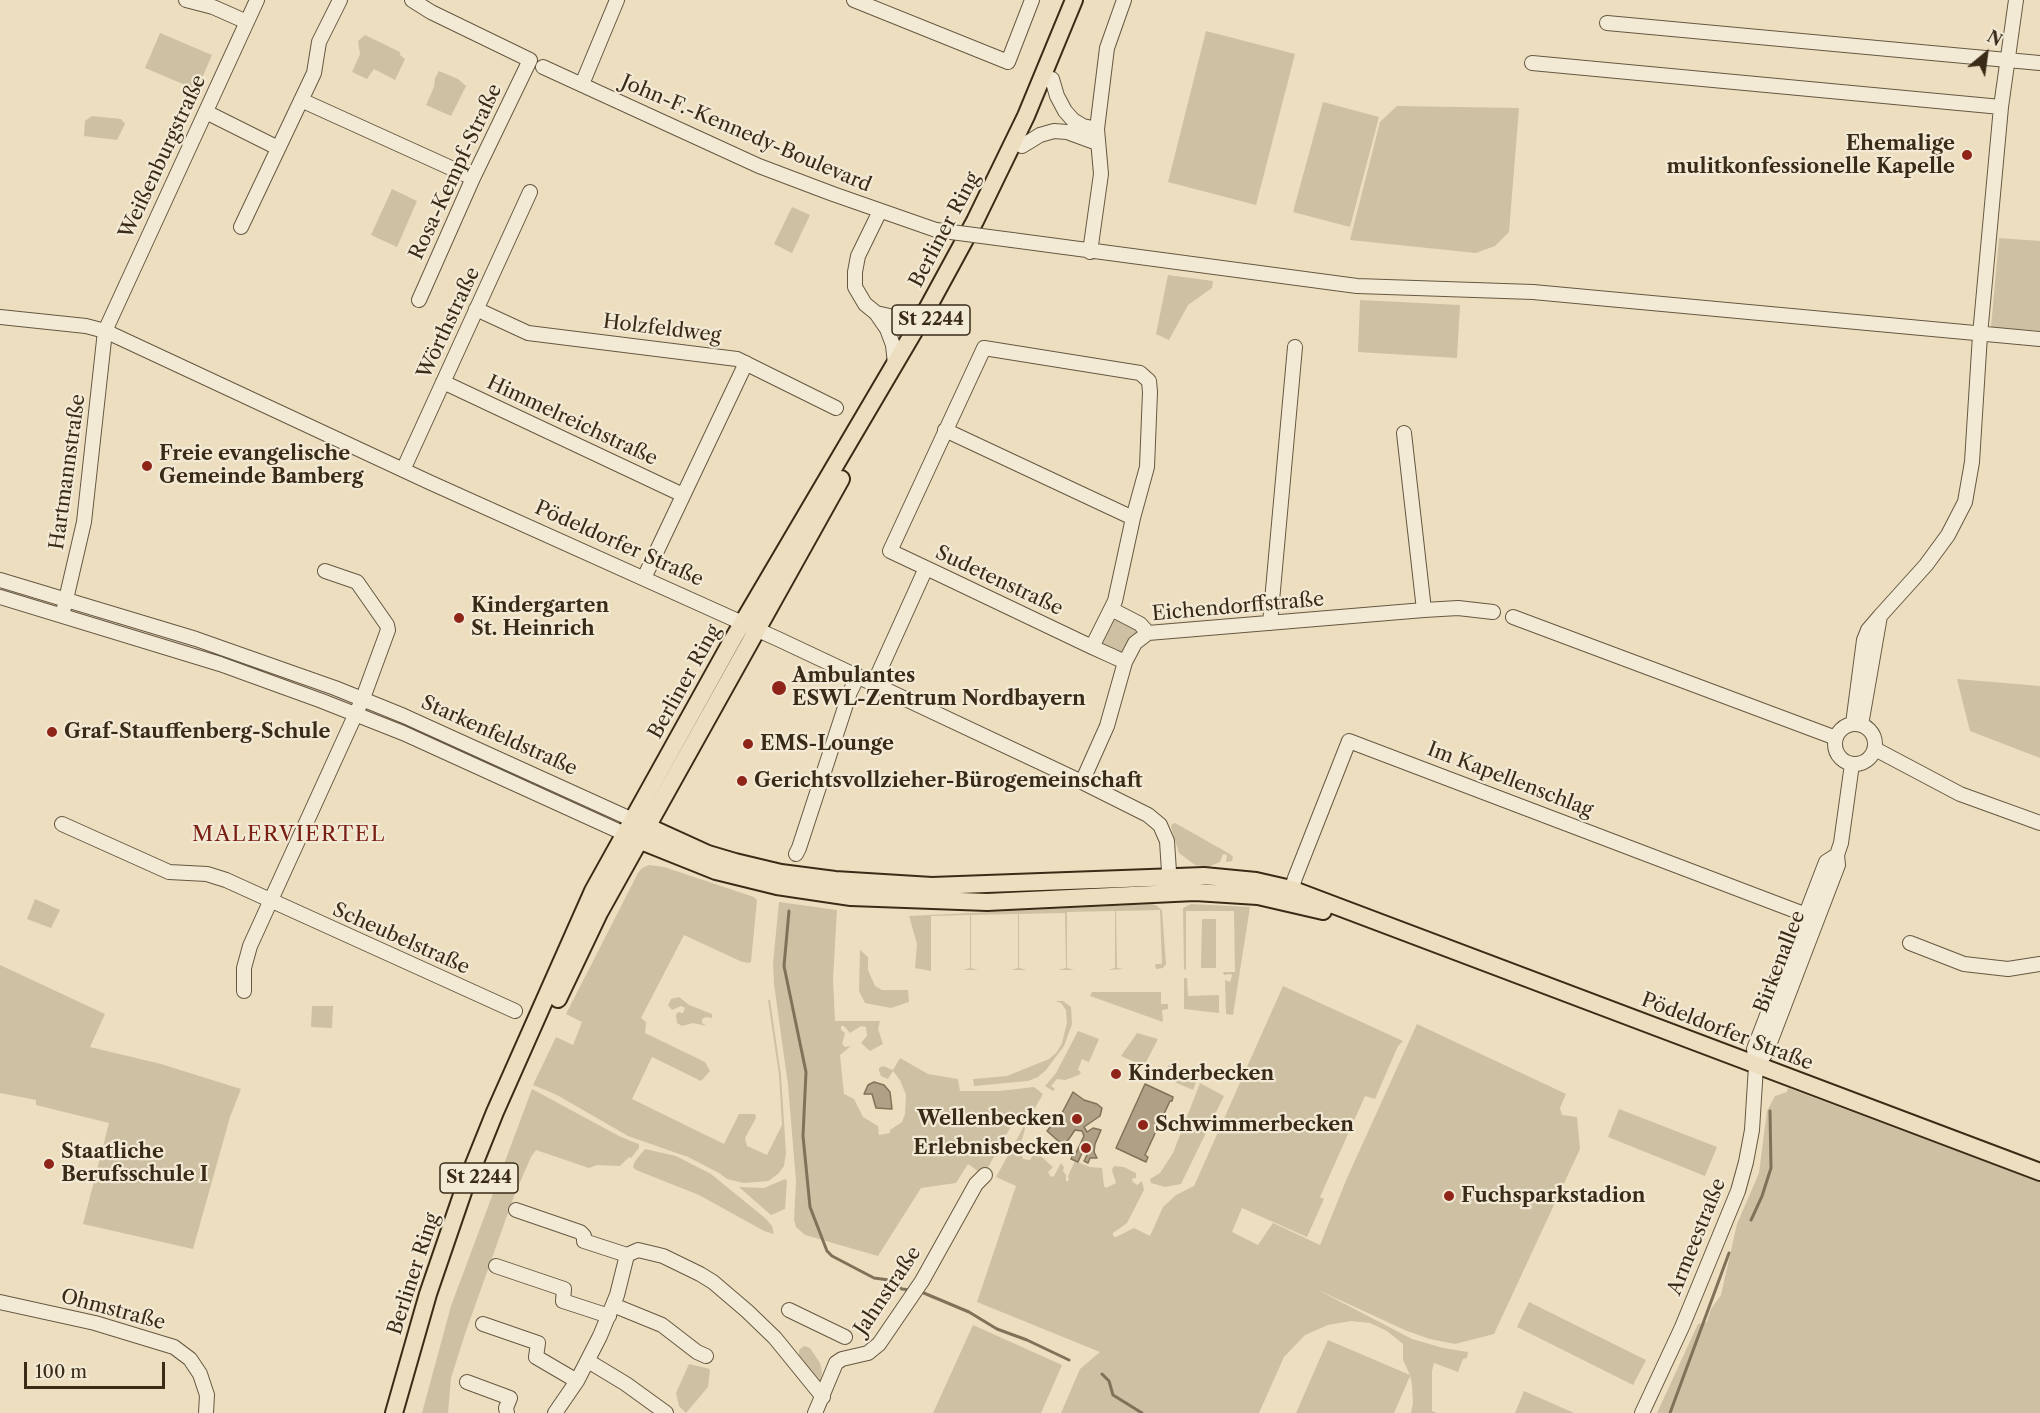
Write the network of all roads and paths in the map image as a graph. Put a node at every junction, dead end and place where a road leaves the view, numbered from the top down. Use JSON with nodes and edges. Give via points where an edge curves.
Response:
{"nodes":[{"id":1,"x":186,"y":0,"type":"edge"},
{"id":2,"x":257,"y":0,"type":"edge"},
{"id":3,"x":340,"y":0,"type":"edge"},
{"id":4,"x":412,"y":0,"type":"edge"},
{"id":5,"x":617,"y":0,"type":"edge"},
{"id":6,"x":854,"y":0,"type":"edge"},
{"id":7,"x":1032,"y":0,"type":"edge"},
{"id":8,"x":1074,"y":0,"type":"edge"},
{"id":9,"x":1084,"y":0,"type":"edge"},
{"id":10,"x":1124,"y":0,"type":"edge"},
{"id":11,"x":2016,"y":0,"type":"edge"},
{"id":12,"x":247,"y":22,"type":"junction"},
{"id":13,"x":1608,"y":23,"type":"dead end"},
{"id":14,"x":2008,"y":60,"type":"junction"},
{"id":15,"x":1532,"y":63,"type":"dead end"},
{"id":16,"x":2040,"y":63,"type":"edge"},
{"id":17,"x":543,"y":67,"type":"dead end"},
{"id":18,"x":585,"y":77,"type":"dead end"},
{"id":19,"x":1052,"y":79,"type":"junction"},
{"id":20,"x":301,"y":100,"type":"junction"},
{"id":21,"x":2001,"y":107,"type":"junction"},
{"id":22,"x":206,"y":112,"type":"junction"},
{"id":23,"x":1097,"y":129,"type":"junction"},
{"id":24,"x":1097,"y":143,"type":"junction"},
{"id":25,"x":1022,"y":146,"type":"junction"},
{"id":26,"x":278,"y":148,"type":"junction"},
{"id":27,"x":473,"y":178,"type":"junction"},
{"id":28,"x":530,"y":192,"type":"dead end"},
{"id":29,"x":880,"y":211,"type":"junction"},
{"id":30,"x":241,"y":227,"type":"dead end"},
{"id":31,"x":1090,"y":252,"type":"junction"},
{"id":32,"x":419,"y":300,"type":"dead end"},
{"id":33,"x":476,"y":309,"type":"junction"},
{"id":34,"x":926,"y":311,"type":"junction"},
{"id":35,"x":876,"y":313,"type":"junction"},
{"id":36,"x":0,"y":317,"type":"edge"},
{"id":37,"x":105,"y":331,"type":"junction"},
{"id":38,"x":1980,"y":334,"type":"junction"},
{"id":39,"x":2040,"y":339,"type":"edge"},
{"id":40,"x":1294,"y":346,"type":"dead end"},
{"id":41,"x":746,"y":363,"type":"junction"},
{"id":42,"x":895,"y":364,"type":"junction"},
{"id":43,"x":443,"y":382,"type":"junction"},
{"id":44,"x":836,"y":408,"type":"dead end"},
{"id":45,"x":945,"y":430,"type":"junction"},
{"id":46,"x":1404,"y":433,"type":"dead end"},
{"id":47,"x":403,"y":470,"type":"junction"},
{"id":48,"x":683,"y":495,"type":"junction"},
{"id":49,"x":1133,"y":518,"type":"junction"},
{"id":50,"x":926,"y":568,"type":"junction"},
{"id":51,"x":325,"y":571,"type":"dead end"},
{"id":52,"x":644,"y":578,"type":"junction"},
{"id":53,"x":0,"y":580,"type":"edge"},
{"id":54,"x":0,"y":597,"type":"edge"},
{"id":55,"x":66,"y":601,"type":"junction"},
{"id":56,"x":1111,"y":609,"type":"junction"},
{"id":57,"x":1424,"y":610,"type":"junction"},
{"id":58,"x":1493,"y":612,"type":"dead end"},
{"id":59,"x":62,"y":616,"type":"junction"},
{"id":60,"x":1513,"y":617,"type":"dead end"},
{"id":61,"x":1270,"y":623,"type":"junction"},
{"id":62,"x":750,"y":626,"type":"junction"},
{"id":63,"x":1148,"y":633,"type":"junction"},
{"id":64,"x":1092,"y":647,"type":"junction"},
{"id":65,"x":1125,"y":662,"type":"junction"},
{"id":66,"x":858,"y":676,"type":"junction"},
{"id":67,"x":874,"y":683,"type":"junction"},
{"id":68,"x":363,"y":698,"type":"junction"},
{"id":69,"x":356,"y":714,"type":"junction"},
{"id":70,"x":1857,"y":724,"type":"junction"},
{"id":71,"x":1836,"y":738,"type":"junction"},
{"id":72,"x":1875,"y":749,"type":"junction"},
{"id":73,"x":1852,"y":764,"type":"junction"},
{"id":74,"x":1082,"y":782,"type":"junction"},
{"id":75,"x":2040,"y":823,"type":"edge"},
{"id":76,"x":62,"y":824,"type":"dead end"},
{"id":77,"x":636,"y":830,"type":"junction"},
{"id":78,"x":796,"y":854,"type":"dead end"},
{"id":79,"x":1170,"y":884,"type":"junction"},
{"id":80,"x":1290,"y":895,"type":"junction"},
{"id":81,"x":271,"y":902,"type":"junction"},
{"id":82,"x":1811,"y":917,"type":"junction"},
{"id":83,"x":1910,"y":943,"type":"dead end"},
{"id":84,"x":2040,"y":964,"type":"edge"},
{"id":85,"x":244,"y":991,"type":"dead end"},
{"id":86,"x":515,"y":1011,"type":"dead end"},
{"id":87,"x":1756,"y":1066,"type":"junction"},
{"id":88,"x":2040,"y":1173,"type":"edge"},
{"id":89,"x":985,"y":1175,"type":"dead end"},
{"id":90,"x":516,"y":1210,"type":"dead end"},
{"id":91,"x":627,"y":1256,"type":"junction"},
{"id":92,"x":496,"y":1266,"type":"dead end"},
{"id":93,"x":0,"y":1302,"type":"edge"},
{"id":94,"x":611,"y":1310,"type":"junction"},
{"id":95,"x":789,"y":1310,"type":"dead end"},
{"id":96,"x":483,"y":1324,"type":"dead end"},
{"id":97,"x":845,"y":1336,"type":"dead end"},
{"id":98,"x":706,"y":1356,"type":"dead end"},
{"id":99,"x":588,"y":1361,"type":"junction"},
{"id":100,"x":577,"y":1381,"type":"junction"},
{"id":101,"x":467,"y":1382,"type":"dead end"},
{"id":102,"x":823,"y":1397,"type":"junction"},
{"id":103,"x":206,"y":1413,"type":"edge"},
{"id":104,"x":394,"y":1413,"type":"edge"},
{"id":105,"x":404,"y":1413,"type":"edge"},
{"id":106,"x":507,"y":1413,"type":"edge"},
{"id":107,"x":555,"y":1413,"type":"edge"},
{"id":108,"x":666,"y":1413,"type":"edge"},
{"id":109,"x":815,"y":1413,"type":"edge"},
{"id":110,"x":1642,"y":1413,"type":"edge"}],
"edges":[{"from":1,"to":12,"type":"street"},
{"from":2,"to":12,"type":"street","name":"Weißenburgstraße"},
{"from":3,"to":20,"type":"street","via":[[319,42],[314,73]]},
{"from":4,"to":27,"type":"street","name":"Rosa-Kempf-Straße","via":[[530,60]]},
{"from":5,"to":18,"type":"street"},
{"from":6,"to":7,"type":"street","via":[[1008,62]]},
{"from":8,"to":34,"type":"main road","name":"Berliner Ring","number":"St 2244","via":[[1000,171]]},
{"from":9,"to":19,"type":"main road","name":"Berliner Ring","number":"St 2244"},
{"from":10,"to":23,"type":"street","via":[[1107,48]]},
{"from":11,"to":14,"type":"street"},
{"from":12,"to":22,"type":"street","name":"Weißenburgstraße"},
{"from":13,"to":14,"type":"street"},
{"from":14,"to":16,"type":"street"},
{"from":14,"to":21,"type":"street"},
{"from":15,"to":21,"type":"street"},
{"from":17,"to":29,"type":"street","name":"John-F.-Kennedy-Boulevard","via":[[759,166]]},
{"from":19,"to":23,"type":"street","via":[[1057,96],[1073,120]]},
{"from":19,"to":25,"type":"main road","name":"Berliner Ring","number":"St 2244"},
{"from":20,"to":26,"type":"street"},
{"from":20,"to":27,"type":"street"},
{"from":21,"to":38,"type":"street"},
{"from":22,"to":26,"type":"street"},
{"from":22,"to":37,"type":"street","name":"Weißenburgstraße"},
{"from":23,"to":24,"type":"street"},
{"from":24,"to":25,"type":"street","via":[[1054,131]]},
{"from":24,"to":31,"type":"street","via":[[1101,174]]},
{"from":25,"to":62,"type":"main road","name":"Berliner Ring","number":"St 2244","via":[[978,234]]},
{"from":26,"to":30,"type":"street"},
{"from":27,"to":32,"type":"street","name":"Rosa-Kempf-Straße"},
{"from":28,"to":33,"type":"street","name":"Wörthstraße"},
{"from":29,"to":31,"type":"street","name":"John-F.-Kennedy-Boulevard","bridge":true,"via":[[936,230]]},
{"from":29,"to":35,"type":"street","via":[[858,256],[855,272],[855,286],[865,304]]},
{"from":31,"to":38,"type":"street","name":"John-F.-Kennedy-Boulevard","via":[[1357,286],[1533,292]]},
{"from":33,"to":41,"type":"street","name":"Holzfeldweg","via":[[528,333],[726,357]]},
{"from":33,"to":43,"type":"street","name":"Wörthstraße"},
{"from":34,"to":35,"type":"street","via":[[894,317]]},
{"from":34,"to":42,"type":"main road","name":"Berliner Ring","number":"St 2244"},
{"from":35,"to":42,"type":"street","via":[[887,329]]},
{"from":36,"to":37,"type":"street","name":"Pödeldorfer Straße"},
{"from":37,"to":47,"type":"street","name":"Pödeldorfer Straße"},
{"from":37,"to":55,"type":"street","name":"Hartmannstraße","via":[[84,522]]},
{"from":38,"to":39,"type":"street","name":"John-F.-Kennedy-Boulevard"},
{"from":38,"to":70,"type":"street","via":[[1972,462],[1965,502],[1926,565],[1880,616]]},
{"from":40,"to":61,"type":"street"},
{"from":41,"to":44,"type":"street","name":"Holzfeldweg"},
{"from":41,"to":48,"type":"street"},
{"from":42,"to":62,"type":"main road","name":"Berliner Ring","number":"St 2244"},
{"from":43,"to":47,"type":"street","name":"Wörthstraße"},
{"from":43,"to":48,"type":"street","name":"Himmelreichstraße"},
{"from":45,"to":49,"type":"street"},
{"from":45,"to":49,"type":"street","via":[[984,348],[1140,373],[1150,385],[1149,454]]},
{"from":45,"to":50,"type":"street","name":"Sudetenstraße","via":[[890,551]]},
{"from":46,"to":57,"type":"street"},
{"from":47,"to":52,"type":"street","name":"Pödeldorfer Straße"},
{"from":48,"to":52,"type":"street"},
{"from":49,"to":56,"type":"street"},
{"from":50,"to":64,"type":"street","name":"Sudetenstraße"},
{"from":50,"to":67,"type":"street"},
{"from":51,"to":68,"type":"street","via":[[357,582],[387,625]]},
{"from":52,"to":62,"type":"street","name":"Pödeldorfer Straße"},
{"from":53,"to":55,"type":"street","name":"Starkenfeldstraße"},
{"from":54,"to":59,"type":"street","name":"Starkenfeldstraße"},
{"from":55,"to":59,"type":"street","name":"Hartmannstraße"},
{"from":55,"to":68,"type":"street","name":"Starkenfeldstraße","via":[[196,639]]},
{"from":56,"to":63,"type":"street","via":[[1140,624]]},
{"from":56,"to":64,"type":"street"},
{"from":57,"to":58,"type":"street","name":"Eichendorffstraße"},
{"from":57,"to":61,"type":"street","name":"Eichendorffstraße"},
{"from":59,"to":69,"type":"street","name":"Starkenfeldstraße","via":[[283,686]]},
{"from":60,"to":71,"type":"street"},
{"from":61,"to":63,"type":"street","name":"Eichendorffstraße"},
{"from":62,"to":66,"type":"street","name":"Pödeldorfer Straße"},
{"from":62,"to":77,"type":"main road","name":"Berliner Ring","number":"St 2244"},
{"from":63,"to":65,"type":"street","name":"Eichendorffstraße"},
{"from":64,"to":65,"type":"street","name":"Sudetenstraße"},
{"from":65,"to":74,"type":"street","name":"Eichendorffstraße","via":[[1107,726]]},
{"from":66,"to":67,"type":"street","name":"Pödeldorfer Straße"},
{"from":66,"to":78,"type":"street"},
{"from":67,"to":74,"type":"street","name":"Pödeldorfer Straße"},
{"from":68,"to":69,"type":"street"},
{"from":68,"to":77,"type":"street","name":"Starkenfeldstraße"},
{"from":69,"to":77,"type":"street","name":"Starkenfeldstraße"},
{"from":69,"to":81,"type":"street"},
{"from":70,"to":71,"type":"street","via":[[1843,728]]},
{"from":70,"to":72,"type":"street","via":[[1873,734]]},
{"from":71,"to":73,"type":"street","via":[[1837,751]]},
{"from":72,"to":73,"type":"street","via":[[1866,761]]},
{"from":72,"to":75,"type":"street","via":[[1960,794]]},
{"from":73,"to":82,"type":"street","name":"Birkenallee","via":[[1841,843],[1837,855],[1826,862]]},
{"from":74,"to":79,"type":"street","name":"Pödeldorfer Straße","via":[[1160,825],[1167,841]]},
{"from":76,"to":81,"type":"street","name":"Scheubelstraße","via":[[169,872],[207,874]]},
{"from":77,"to":79,"type":"main road","name":"Starkenfeldstraße","via":[[716,871],[777,886],[851,897]]},
{"from":77,"to":104,"type":"main road","name":"Berliner Ring","number":"St 2244","via":[[593,891],[495,1112],[428,1294]]},
{"from":77,"to":105,"type":"main road","name":"Berliner Ring","number":"St 2244","via":[[502,1119],[431,1314]]},
{"from":79,"to":80,"type":"main road","name":"Pödeldorfer Straße","via":[[1204,876],[1248,880]]},
{"from":80,"to":82,"type":"street","name":"Im Kapellenschlag","via":[[1349,741]]},
{"from":80,"to":87,"type":"main road","name":"Pödeldorfer Straße","via":[[1371,918]]},
{"from":81,"to":85,"type":"street","via":[[246,958]]},
{"from":81,"to":86,"type":"street","name":"Scheubelstraße"},
{"from":82,"to":87,"type":"street","name":"Birkenallee","via":[[1766,1053]]},
{"from":83,"to":84,"type":"street","via":[[1964,964],[2008,969]]},
{"from":87,"to":88,"type":"main road","name":"Pödeldorfer Straße"},
{"from":87,"to":110,"type":"street","name":"Armeestraße","via":[[1752,1130],[1738,1191]]},
{"from":89,"to":102,"type":"street","name":"Jahnstraße","via":[[879,1344],[868,1353],[836,1364]]},
{"from":90,"to":91,"type":"street","via":[[580,1232],[584,1241]]},
{"from":91,"to":94,"type":"street"},
{"from":91,"to":102,"type":"street","via":[[638,1250],[663,1256],[713,1282],[775,1338]]},
{"from":92,"to":94,"type":"street","via":[[564,1289],[563,1301]]},
{"from":93,"to":103,"type":"street","name":"Ohmstraße","via":[[95,1323],[174,1347],[190,1359],[200,1374],[207,1395]]},
{"from":94,"to":98,"type":"street","via":[[662,1325]]},
{"from":94,"to":99,"type":"street"},
{"from":95,"to":97,"type":"street"},
{"from":96,"to":100,"type":"street","via":[[538,1344],[536,1357]]},
{"from":99,"to":100,"type":"street"},
{"from":99,"to":108,"type":"street"},
{"from":100,"to":107,"type":"street"},
{"from":101,"to":106,"type":"street","via":[[510,1398]]},
{"from":102,"to":109,"type":"street","name":"Jahnstraße"}]}
